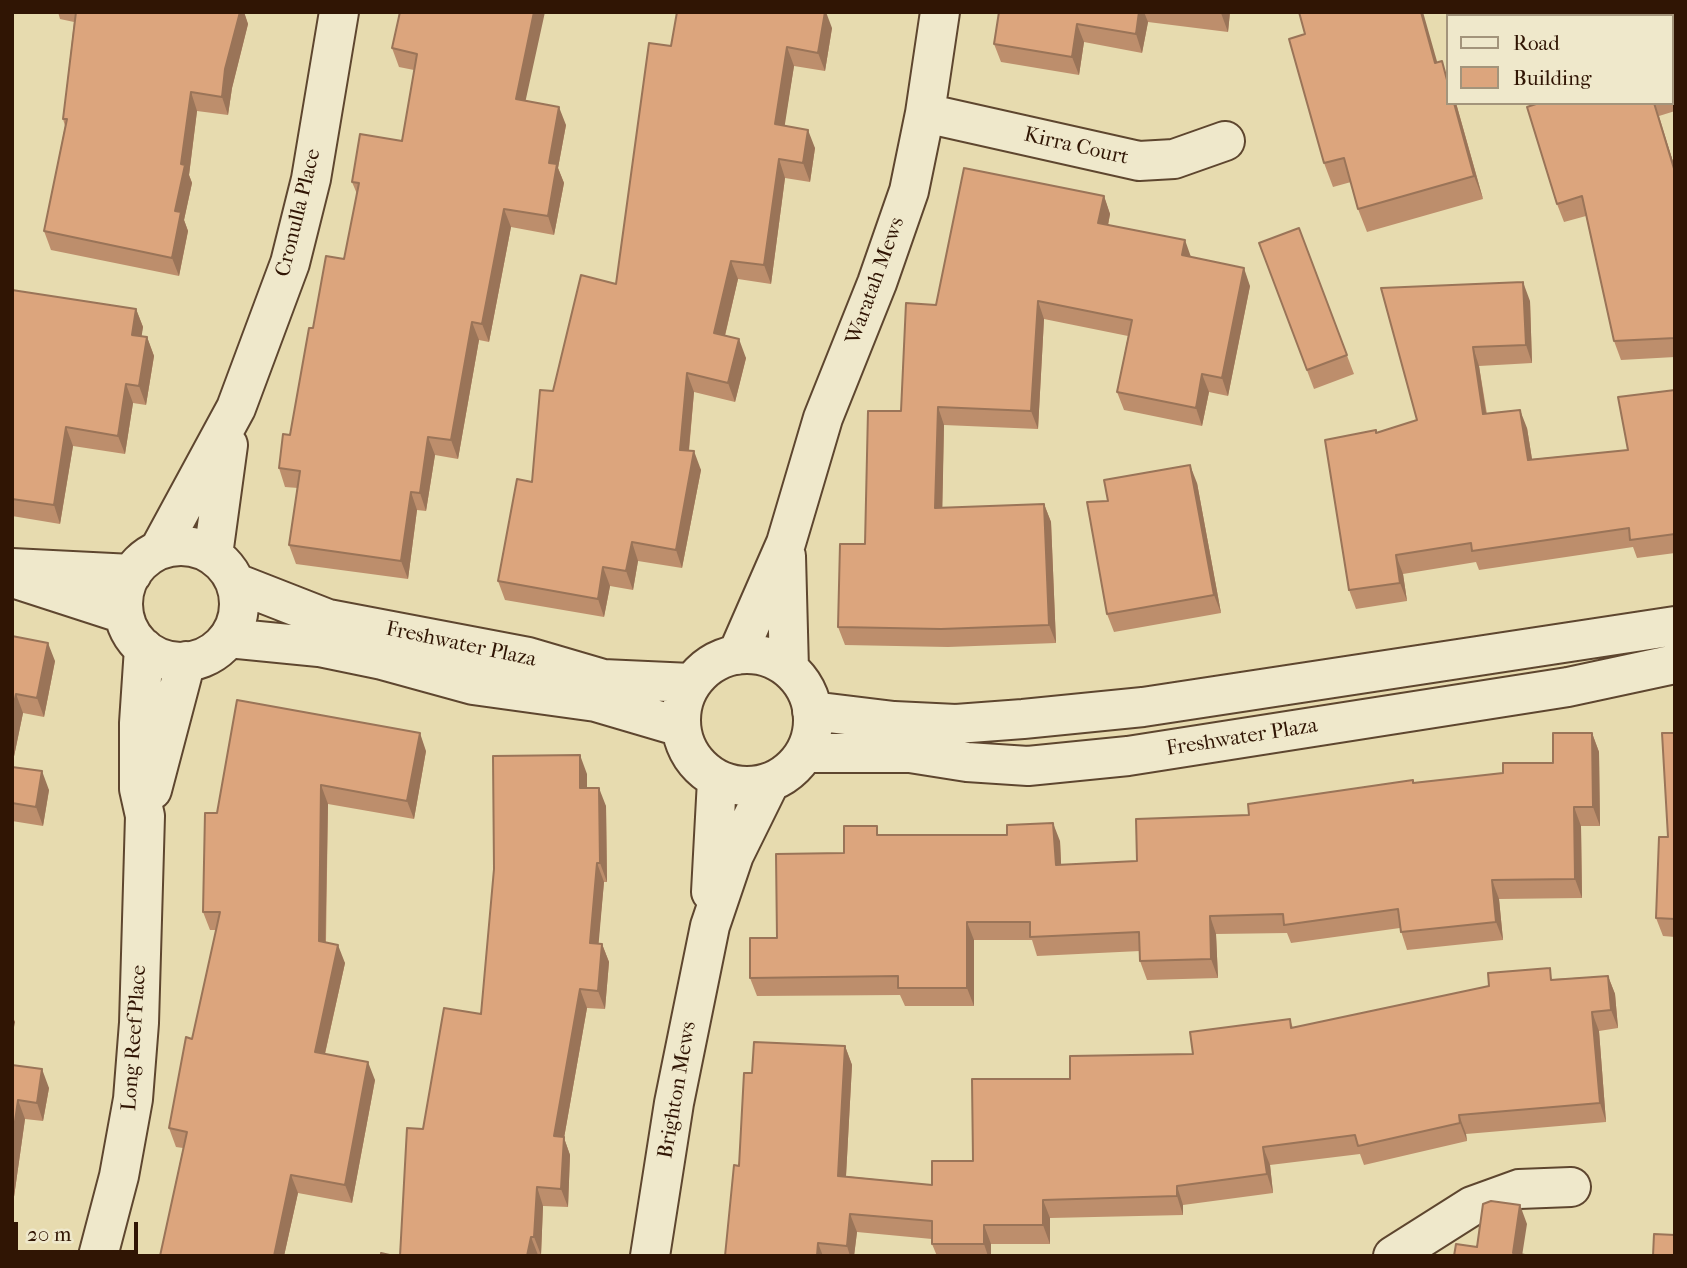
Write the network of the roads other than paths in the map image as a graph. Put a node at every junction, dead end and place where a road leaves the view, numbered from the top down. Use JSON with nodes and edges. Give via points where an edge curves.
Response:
{"nodes":[{"id":1,"x":339,"y":12,"type":"edge"},
{"id":2,"x":940,"y":12,"type":"edge"},
{"id":3,"x":925,"y":113,"type":"junction"},
{"id":4,"x":1225,"y":141,"type":"dead end"},
{"id":5,"x":236,"y":408,"type":"junction"},
{"id":6,"x":786,"y":543,"type":"junction"},
{"id":7,"x":145,"y":562,"type":"junction"},
{"id":8,"x":12,"y":568,"type":"edge"},
{"id":9,"x":224,"y":569,"type":"junction"},
{"id":10,"x":12,"y":578,"type":"edge"},
{"id":11,"x":124,"y":614,"type":"junction"},
{"id":12,"x":1675,"y":626,"type":"edge"},
{"id":13,"x":228,"y":638,"type":"junction"},
{"id":14,"x":144,"y":648,"type":"junction"},
{"id":15,"x":737,"y":655,"type":"junction"},
{"id":16,"x":186,"y":661,"type":"junction"},
{"id":17,"x":1675,"y":664,"type":"edge"},
{"id":18,"x":789,"y":669,"type":"junction"},
{"id":19,"x":691,"y":683,"type":"junction"},
{"id":20,"x":812,"y":711,"type":"junction"},
{"id":21,"x":681,"y":727,"type":"junction"},
{"id":22,"x":805,"y":753,"type":"junction"},
{"id":23,"x":717,"y":779,"type":"junction"},
{"id":24,"x":770,"y":782,"type":"junction"},
{"id":25,"x":145,"y":816,"type":"junction"},
{"id":26,"x":710,"y":926,"type":"junction"},
{"id":27,"x":1571,"y":1187,"type":"dead end"},
{"id":28,"x":98,"y":1256,"type":"edge"},
{"id":29,"x":650,"y":1256,"type":"edge"},
{"id":30,"x":1393,"y":1256,"type":"edge"}],
"edges":[{"from":1,"to":5,"type":"street","name":"Cronulla Place","via":[[311,179],[290,263]]},
{"from":2,"to":3,"type":"street","name":"Waratah Mews"},
{"from":3,"to":4,"type":"street","name":"Kirra Court","via":[[1139,161],[1174,159]]},
{"from":3,"to":6,"type":"street","name":"Waratah Mews","via":[[909,191],[823,418]]},
{"from":5,"to":7,"type":"street","name":"Cronulla Place"},
{"from":5,"to":9,"type":"street","name":"Cronulla Place","via":[[221,482]]},
{"from":6,"to":15,"type":"street","name":"Waratah Mews"},
{"from":6,"to":18,"type":"street","name":"Waratah Mews"},
{"from":7,"to":8,"type":"street"},
{"from":7,"to":9,"type":"street","via":[[187,546]]},
{"from":7,"to":11,"type":"street","via":[[124,593]]},
{"from":9,"to":13,"type":"street","via":[[239,606]]},
{"from":9,"to":19,"type":"street","name":"Freshwater Plaza","via":[[328,619],[528,657],[603,679]]},
{"from":10,"to":11,"type":"street"},
{"from":11,"to":14,"type":"street","via":[[131,633]]},
{"from":12,"to":20,"type":"street","name":"Freshwater Plaza","via":[[1143,707],[1037,718],[956,724]]},
{"from":13,"to":16,"type":"street","via":[[210,654]]},
{"from":13,"to":21,"type":"street","name":"Freshwater Plaza","via":[[319,648],[473,685],[596,702]]},
{"from":14,"to":16,"type":"street","via":[[164,659]]},
{"from":14,"to":25,"type":"street","name":"Long Reef Place","via":[[139,789]]},
{"from":15,"to":18,"type":"street","via":[[765,656]]},
{"from":15,"to":19,"type":"street","via":[[711,665]]},
{"from":16,"to":25,"type":"street","name":"Long Reef Place"},
{"from":17,"to":22,"type":"street","name":"Freshwater Plaza","via":[[1568,687],[1128,756],[1028,766],[910,753]]},
{"from":18,"to":20,"type":"street","via":[[805,688]]},
{"from":19,"to":21,"type":"street","via":[[682,705]]},
{"from":20,"to":22,"type":"street","via":[[812,733]]},
{"from":21,"to":23,"type":"street","via":[[695,762]]},
{"from":22,"to":24,"type":"street","via":[[790,771]]},
{"from":23,"to":24,"type":"street","via":[[744,786]]},
{"from":23,"to":26,"type":"street","name":"Brighton Mews"},
{"from":24,"to":26,"type":"street","name":"Brighton Mews","via":[[734,855]]},
{"from":25,"to":28,"type":"street","name":"Long Reef Place","via":[[145,904],[133,1099]]},
{"from":26,"to":29,"type":"street","name":"Brighton Mews","via":[[674,1103]]},
{"from":27,"to":30,"type":"street","via":[[1519,1189],[1472,1206]]}]}
